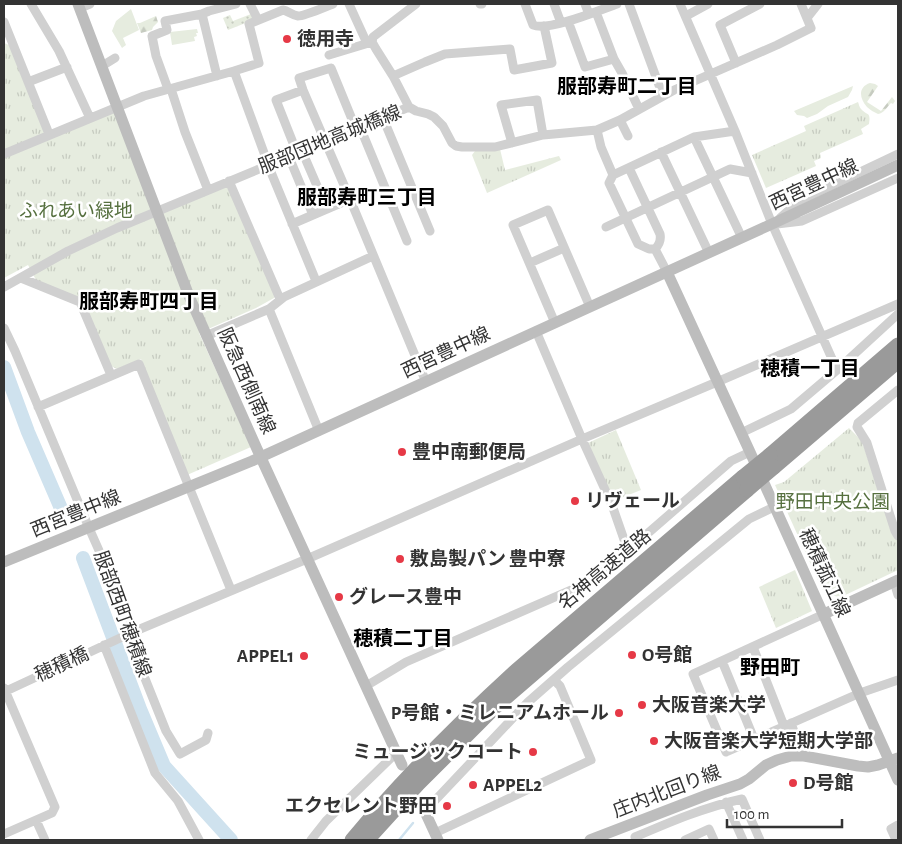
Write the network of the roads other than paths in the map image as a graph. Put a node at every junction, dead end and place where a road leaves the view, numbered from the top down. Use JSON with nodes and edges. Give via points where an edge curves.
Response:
{"nodes":[{"id":1,"x":31,"y":4,"type":"edge"},
{"id":2,"x":236,"y":4,"type":"edge"},
{"id":3,"x":250,"y":4,"type":"edge"},
{"id":4,"x":333,"y":4,"type":"edge"},
{"id":5,"x":350,"y":4,"type":"edge"},
{"id":6,"x":416,"y":4,"type":"edge"},
{"id":7,"x":526,"y":4,"type":"edge"},
{"id":8,"x":554,"y":4,"type":"edge"},
{"id":9,"x":585,"y":4,"type":"edge"},
{"id":10,"x":617,"y":4,"type":"edge"},
{"id":11,"x":629,"y":4,"type":"edge"},
{"id":12,"x":680,"y":4,"type":"edge"},
{"id":13,"x":708,"y":4,"type":"edge"},
{"id":14,"x":760,"y":4,"type":"edge"},
{"id":15,"x":801,"y":4,"type":"edge"},
{"id":16,"x":818,"y":4,"type":"edge"},
{"id":17,"x":83,"y":5,"type":"edge"},
{"id":18,"x":206,"y":10,"type":"edge"},
{"id":19,"x":593,"y":13,"type":"junction"},
{"id":20,"x":686,"y":16,"type":"junction"},
{"id":21,"x":807,"y":18,"type":"junction"},
{"id":22,"x":258,"y":20,"type":"junction"},
{"id":23,"x":4,"y":22,"type":"edge"},
{"id":24,"x":565,"y":22,"type":"junction"},
{"id":25,"x":544,"y":26,"type":"junction"},
{"id":26,"x":7,"y":40,"type":"edge"},
{"id":27,"x":372,"y":42,"type":"junction"},
{"id":28,"x":329,"y":55,"type":"dead end"},
{"id":29,"x":115,"y":58,"type":"dead end"},
{"id":30,"x":614,"y":59,"type":"junction"},
{"id":31,"x":736,"y":63,"type":"junction"},
{"id":32,"x":102,"y":66,"type":"junction"},
{"id":33,"x":67,"y":67,"type":"junction"},
{"id":34,"x":234,"y":72,"type":"junction"},
{"id":35,"x":711,"y":75,"type":"junction"},
{"id":36,"x":217,"y":76,"type":"junction"},
{"id":37,"x":393,"y":76,"type":"junction"},
{"id":38,"x":28,"y":82,"type":"junction"},
{"id":39,"x":169,"y":89,"type":"junction"},
{"id":40,"x":303,"y":90,"type":"junction"},
{"id":41,"x":663,"y":96,"type":"junction"},
{"id":42,"x":118,"y":107,"type":"junction"},
{"id":43,"x":409,"y":107,"type":"junction"},
{"id":44,"x":639,"y":109,"type":"junction"},
{"id":45,"x":90,"y":118,"type":"junction"},
{"id":46,"x":383,"y":118,"type":"junction"},
{"id":47,"x":620,"y":120,"type":"junction"},
{"id":48,"x":358,"y":128,"type":"junction"},
{"id":49,"x":597,"y":130,"type":"junction"},
{"id":50,"x":735,"y":131,"type":"junction"},
{"id":51,"x":49,"y":134,"type":"junction"},
{"id":52,"x":543,"y":136,"type":"junction"},
{"id":53,"x":628,"y":136,"type":"dead end"},
{"id":54,"x":694,"y":136,"type":"junction"},
{"id":55,"x":325,"y":142,"type":"junction"},
{"id":56,"x":512,"y":143,"type":"junction"},
{"id":57,"x":661,"y":152,"type":"junction"},
{"id":58,"x":4,"y":154,"type":"edge"},
{"id":59,"x":296,"y":154,"type":"junction"},
{"id":60,"x":898,"y":154,"type":"edge"},
{"id":61,"x":268,"y":165,"type":"junction"},
{"id":62,"x":898,"y":165,"type":"edge"},
{"id":63,"x":629,"y":168,"type":"junction"},
{"id":64,"x":752,"y":173,"type":"junction"},
{"id":65,"x":613,"y":175,"type":"junction"},
{"id":66,"x":714,"y":177,"type":"junction"},
{"id":67,"x":898,"y":178,"type":"edge"},
{"id":68,"x":229,"y":182,"type":"junction"},
{"id":69,"x":208,"y":190,"type":"junction"},
{"id":70,"x":680,"y":192,"type":"junction"},
{"id":71,"x":350,"y":199,"type":"junction"},
{"id":72,"x":647,"y":208,"type":"junction"},
{"id":73,"x":327,"y":209,"type":"junction"},
{"id":74,"x":157,"y":212,"type":"junction"},
{"id":75,"x":313,"y":215,"type":"junction"},
{"id":76,"x":626,"y":218,"type":"junction"},
{"id":77,"x":292,"y":224,"type":"junction"},
{"id":78,"x":772,"y":224,"type":"junction"},
{"id":79,"x":606,"y":227,"type":"dead end"},
{"id":80,"x":430,"y":231,"type":"dead end"},
{"id":81,"x":742,"y":238,"type":"junction"},
{"id":82,"x":407,"y":241,"type":"dead end"},
{"id":83,"x":564,"y":248,"type":"junction"},
{"id":84,"x":655,"y":249,"type":"junction"},
{"id":85,"x":708,"y":253,"type":"junction"},
{"id":86,"x":373,"y":256,"type":"junction"},
{"id":87,"x":530,"y":263,"type":"junction"},
{"id":88,"x":666,"y":272,"type":"junction"},
{"id":89,"x":21,"y":278,"type":"junction"},
{"id":90,"x":316,"y":281,"type":"junction"},
{"id":91,"x":4,"y":287,"type":"edge"},
{"id":92,"x":280,"y":299,"type":"junction"},
{"id":93,"x":898,"y":304,"type":"edge"},
{"id":94,"x":590,"y":307,"type":"junction"},
{"id":95,"x":269,"y":309,"type":"junction"},
{"id":96,"x":898,"y":314,"type":"edge"},
{"id":97,"x":555,"y":322,"type":"junction"},
{"id":98,"x":4,"y":328,"type":"edge"},
{"id":99,"x":536,"y":331,"type":"junction"},
{"id":100,"x":206,"y":336,"type":"junction"},
{"id":101,"x":822,"y":337,"type":"junction"},
{"id":102,"x":898,"y":345,"type":"edge"},
{"id":103,"x":898,"y":361,"type":"edge"},
{"id":104,"x":836,"y":370,"type":"junction"},
{"id":105,"x":111,"y":375,"type":"junction"},
{"id":106,"x":426,"y":382,"type":"junction"},
{"id":107,"x":717,"y":382,"type":"junction"},
{"id":108,"x":898,"y":390,"type":"edge"},
{"id":109,"x":38,"y":406,"type":"junction"},
{"id":110,"x":320,"y":431,"type":"junction"},
{"id":111,"x":741,"y":433,"type":"junction"},
{"id":112,"x":582,"y":439,"type":"junction"},
{"id":113,"x":750,"y":452,"type":"junction"},
{"id":114,"x":261,"y":457,"type":"junction"},
{"id":115,"x":772,"y":461,"type":"junction"},
{"id":116,"x":746,"y":483,"type":"junction"},
{"id":117,"x":189,"y":488,"type":"junction"},
{"id":118,"x":774,"y":507,"type":"junction"},
{"id":119,"x":89,"y":528,"type":"junction"},
{"id":120,"x":898,"y":536,"type":"edge"},
{"id":121,"x":628,"y":551,"type":"junction"},
{"id":122,"x":307,"y":559,"type":"junction"},
{"id":123,"x":4,"y":562,"type":"edge"},
{"id":124,"x":896,"y":581,"type":"edge"},
{"id":125,"x":231,"y":590,"type":"junction"},
{"id":126,"x":898,"y":595,"type":"edge"},
{"id":127,"x":824,"y":614,"type":"junction"},
{"id":128,"x":133,"y":632,"type":"junction"},
{"id":129,"x":106,"y":644,"type":"junction"},
{"id":130,"x":753,"y":647,"type":"junction"},
{"id":131,"x":722,"y":661,"type":"junction"},
{"id":132,"x":554,"y":680,"type":"junction"},
{"id":133,"x":898,"y":680,"type":"edge"},
{"id":134,"x":366,"y":686,"type":"junction"},
{"id":135,"x":4,"y":690,"type":"edge"},
{"id":136,"x":860,"y":693,"type":"junction"},
{"id":137,"x":487,"y":698,"type":"junction"},
{"id":138,"x":787,"y":724,"type":"junction"},
{"id":139,"x":208,"y":733,"type":"dead end"},
{"id":140,"x":754,"y":739,"type":"junction"},
{"id":141,"x":798,"y":743,"type":"dead end"},
{"id":142,"x":396,"y":753,"type":"junction"},
{"id":143,"x":894,"y":759,"type":"edge"},
{"id":144,"x":441,"y":760,"type":"junction"},
{"id":145,"x":402,"y":765,"type":"dead end"},
{"id":146,"x":898,"y":780,"type":"edge"},
{"id":147,"x":726,"y":802,"type":"junction"},
{"id":148,"x":422,"y":806,"type":"joint"},
{"id":149,"x":36,"y":820,"type":"junction"},
{"id":150,"x":898,"y":825,"type":"edge"},
{"id":151,"x":622,"y":828,"type":"junction"},
{"id":152,"x":4,"y":834,"type":"edge"},
{"id":153,"x":436,"y":837,"type":"edge"},
{"id":154,"x":45,"y":840,"type":"edge"},
{"id":155,"x":200,"y":840,"type":"edge"},
{"id":156,"x":311,"y":840,"type":"edge"},
{"id":157,"x":343,"y":840,"type":"edge"},
{"id":158,"x":352,"y":840,"type":"edge"},
{"id":159,"x":367,"y":840,"type":"edge"},
{"id":160,"x":372,"y":840,"type":"edge"},
{"id":161,"x":590,"y":840,"type":"edge"},
{"id":162,"x":685,"y":840,"type":"edge"},
{"id":163,"x":714,"y":840,"type":"edge"},
{"id":164,"x":743,"y":840,"type":"edge"},
{"id":165,"x":760,"y":840,"type":"edge"},
{"id":166,"x":896,"y":840,"type":"edge"}],
"edges":[{"from":1,"to":33,"type":"street"},
{"from":2,"to":18,"type":"street"},
{"from":3,"to":22,"type":"street"},
{"from":4,"to":22,"type":"street","via":[[301,16],[283,10]]},
{"from":5,"to":27,"type":"street","via":[[365,39]]},
{"from":6,"to":27,"type":"street","via":[[373,37]]},
{"from":7,"to":25,"type":"street","via":[[533,24]]},
{"from":8,"to":24,"type":"street"},
{"from":9,"to":19,"type":"street"},
{"from":10,"to":19,"type":"street"},
{"from":11,"to":41,"type":"street"},
{"from":12,"to":20,"type":"street"},
{"from":13,"to":20,"type":"street"},
{"from":14,"to":31,"type":"street","via":[[720,25]]},
{"from":15,"to":21,"type":"street"},
{"from":16,"to":21,"type":"street"},
{"from":17,"to":32,"type":"street","name":"阪急西側南線"},
{"from":18,"to":36,"type":"street"},
{"from":18,"to":39,"type":"street","via":[[165,21],[167,30],[152,36]]},
{"from":19,"to":24,"type":"street"},
{"from":19,"to":30,"type":"street"},
{"from":20,"to":35,"type":"street"},
{"from":21,"to":31,"type":"street","name":"服部団地高城橋線","via":[[812,28]]},
{"from":22,"to":34,"type":"street","via":[[249,24],[259,63]]},
{"from":23,"to":26,"type":"street"},
{"from":24,"to":25,"type":"street"},
{"from":24,"to":30,"type":"street","via":[[585,68]]},
{"from":25,"to":37,"type":"street","via":[[552,64],[514,70],[510,49],[445,54]]},
{"from":26,"to":38,"type":"street"},
{"from":27,"to":28,"type":"street"},
{"from":27,"to":37,"type":"street"},
{"from":29,"to":32,"type":"street"},
{"from":30,"to":44,"type":"street"},
{"from":31,"to":35,"type":"street","name":"服部団地高城橋線"},
{"from":32,"to":42,"type":"street","name":"阪急西側南線"},
{"from":33,"to":38,"type":"street"},
{"from":33,"to":45,"type":"street"},
{"from":34,"to":36,"type":"street"},
{"from":34,"to":61,"type":"street"},
{"from":35,"to":41,"type":"street","name":"服部団地高城橋線"},
{"from":35,"to":50,"type":"street"},
{"from":36,"to":39,"type":"street"},
{"from":37,"to":43,"type":"street"},
{"from":38,"to":51,"type":"street"},
{"from":39,"to":42,"type":"street"},
{"from":39,"to":69,"type":"street"},
{"from":40,"to":48,"type":"street","via":[[299,78],[331,68]]},
{"from":40,"to":55,"type":"street"},
{"from":40,"to":59,"type":"street","via":[[276,100]]},
{"from":41,"to":44,"type":"street","name":"服部団地高城橋線"},
{"from":42,"to":45,"type":"street"},
{"from":42,"to":74,"type":"street","name":"阪急西側南線"},
{"from":43,"to":46,"type":"street","name":"服部団地高城橋線"},
{"from":43,"to":56,"type":"street","name":"服部団地高城橋線","via":[[434,117],[444,127],[452,143],[459,147],[495,147]]},
{"from":44,"to":47,"type":"street","name":"服部団地高城橋線"},
{"from":45,"to":51,"type":"street"},
{"from":46,"to":48,"type":"street","name":"服部団地高城橋線"},
{"from":46,"to":80,"type":"street"},
{"from":47,"to":49,"type":"street","name":"服部団地高城橋線"},
{"from":47,"to":53,"type":"street"},
{"from":48,"to":55,"type":"street","name":"服部団地高城橋線"},
{"from":48,"to":82,"type":"street"},
{"from":49,"to":52,"type":"street","name":"服部団地高城橋線"},
{"from":49,"to":65,"type":"street"},
{"from":50,"to":54,"type":"street"},
{"from":50,"to":64,"type":"street"},
{"from":51,"to":58,"type":"street"},
{"from":52,"to":56,"type":"street","name":"服部団地高城橋線"},
{"from":52,"to":56,"type":"street","via":[[537,100],[501,105]]},
{"from":54,"to":57,"type":"street"},
{"from":54,"to":66,"type":"street"},
{"from":55,"to":59,"type":"street","name":"服部団地高城橋線"},
{"from":55,"to":71,"type":"street"},
{"from":57,"to":63,"type":"street"},
{"from":57,"to":70,"type":"street"},
{"from":59,"to":61,"type":"street","name":"服部団地高城橋線"},
{"from":59,"to":73,"type":"street"},
{"from":59,"to":75,"type":"street"},
{"from":60,"to":78,"type":"street","via":[[799,201]]},
{"from":61,"to":68,"type":"street","name":"服部団地高城橋線"},
{"from":61,"to":77,"type":"street"},
{"from":62,"to":78,"type":"street","name":"西宮豊中線"},
{"from":63,"to":65,"type":"street"},
{"from":63,"to":72,"type":"street"},
{"from":64,"to":66,"type":"street","via":[[730,169]]},
{"from":64,"to":78,"type":"street"},
{"from":65,"to":76,"type":"street","via":[[609,183]]},
{"from":66,"to":70,"type":"street"},
{"from":66,"to":81,"type":"street"},
{"from":67,"to":78,"type":"street","via":[[802,221]]},
{"from":68,"to":69,"type":"street","name":"服部団地高城橋線"},
{"from":68,"to":92,"type":"street"},
{"from":69,"to":74,"type":"street","name":"服部団地高城橋線"},
{"from":70,"to":72,"type":"street"},
{"from":70,"to":85,"type":"street"},
{"from":71,"to":73,"type":"street"},
{"from":71,"to":86,"type":"street"},
{"from":72,"to":76,"type":"street"},
{"from":72,"to":84,"type":"street","via":[[660,236]]},
{"from":73,"to":75,"type":"street"},
{"from":74,"to":89,"type":"street","name":"服部団地高城橋線","via":[[92,239]]},
{"from":74,"to":100,"type":"street","name":"阪急西側南線"},
{"from":75,"to":77,"type":"street"},
{"from":76,"to":79,"type":"street"},
{"from":76,"to":84,"type":"street","via":[[638,244]]},
{"from":77,"to":90,"type":"street"},
{"from":78,"to":81,"type":"street","name":"西宮豊中線"},
{"from":78,"to":101,"type":"street"},
{"from":81,"to":85,"type":"street","name":"西宮豊中線"},
{"from":83,"to":87,"type":"street"},
{"from":83,"to":87,"type":"street","via":[[548,210],[513,224]]},
{"from":83,"to":94,"type":"street"},
{"from":84,"to":88,"type":"street"},
{"from":85,"to":88,"type":"street","name":"西宮豊中線"},
{"from":86,"to":90,"type":"street"},
{"from":86,"to":106,"type":"street"},
{"from":87,"to":97,"type":"street"},
{"from":88,"to":94,"type":"street","name":"西宮豊中線"},
{"from":88,"to":107,"type":"street","name":"穂積菰江線"},
{"from":89,"to":91,"type":"street","name":"服部団地高城橋線"},
{"from":89,"to":105,"type":"street","via":[[80,302]]},
{"from":90,"to":92,"type":"street"},
{"from":92,"to":95,"type":"street"},
{"from":93,"to":101,"type":"street","name":"穂積橋"},
{"from":94,"to":97,"type":"street","name":"西宮豊中線"},
{"from":95,"to":100,"type":"street"},
{"from":95,"to":110,"type":"street"},
{"from":96,"to":104,"type":"street"},
{"from":97,"to":99,"type":"street","name":"西宮豊中線"},
{"from":98,"to":109,"type":"street","name":"服部西町穂積線"},
{"from":99,"to":106,"type":"street","name":"西宮豊中線"},
{"from":99,"to":112,"type":"street"},
{"from":100,"to":114,"type":"street","name":"阪急西側南線"},
{"from":101,"to":104,"type":"street"},
{"from":101,"to":107,"type":"street","name":"穂積橋"},
{"from":102,"to":115,"type":"highway","name":"名神高速道路"},
{"from":103,"to":115,"type":"highway","name":"名神高速道路"},
{"from":104,"to":111,"type":"street","via":[[791,409]]},
{"from":105,"to":109,"type":"street"},
{"from":105,"to":117,"type":"street","via":[[139,364]]},
{"from":106,"to":110,"type":"street","name":"西宮豊中線"},
{"from":107,"to":111,"type":"street","name":"穂積菰江線"},
{"from":107,"to":112,"type":"street","name":"穂積橋"},
{"from":108,"to":120,"type":"street","via":[[857,427],[867,443]]},
{"from":109,"to":119,"type":"street","name":"服部西町穂積線"},
{"from":110,"to":114,"type":"street","name":"西宮豊中線"},
{"from":111,"to":113,"type":"street","name":"穂積菰江線"},
{"from":112,"to":121,"type":"street","via":[[612,505]]},
{"from":112,"to":122,"type":"street","name":"穂積橋"},
{"from":113,"to":118,"type":"street","name":"穂積菰江線"},
{"from":113,"to":121,"type":"street","via":[[732,461]]},
{"from":114,"to":117,"type":"street","name":"西宮豊中線"},
{"from":114,"to":122,"type":"street","name":"阪急西側南線"},
{"from":115,"to":116,"type":"highway","name":"名神高速道路","bridge":true},
{"from":116,"to":137,"type":"highway","name":"名神高速道路"},
{"from":116,"to":144,"type":"highway","name":"名神高速道路"},
{"from":117,"to":119,"type":"street","name":"西宮豊中線"},
{"from":117,"to":125,"type":"street"},
{"from":118,"to":127,"type":"street","name":"穂積菰江線"},
{"from":118,"to":132,"type":"street","via":[[749,519]]},
{"from":119,"to":123,"type":"street","name":"西宮豊中線"},
{"from":119,"to":128,"type":"street","name":"服部西町穂積線"},
{"from":121,"to":134,"type":"street","via":[[594,580],[406,662]]},
{"from":122,"to":125,"type":"street","name":"穂積橋"},
{"from":122,"to":134,"type":"street","name":"阪急西側南線"},
{"from":124,"to":126,"type":"street"},
{"from":124,"to":127,"type":"street"},
{"from":125,"to":128,"type":"street","name":"穂積橋"},
{"from":127,"to":130,"type":"street"},
{"from":127,"to":136,"type":"street","name":"穂積菰江線"},
{"from":128,"to":129,"type":"street","name":"穂積橋"},
{"from":128,"to":139,"type":"street","name":"服部西町穂積線","via":[[144,676],[166,731],[180,754],[206,740]]},
{"from":129,"to":135,"type":"street","name":"穂積橋"},
{"from":129,"to":155,"type":"street","via":[[155,773],[178,801]]},
{"from":130,"to":131,"type":"street"},
{"from":130,"to":138,"type":"street"},
{"from":131,"to":140,"type":"street"},
{"from":131,"to":140,"type":"street","via":[[693,674],[726,752]]},
{"from":132,"to":148,"type":"street"},
{"from":132,"to":153,"type":"street","via":[[560,686],[591,760]]},
{"from":133,"to":136,"type":"street"},
{"from":134,"to":142,"type":"street","name":"阪急西側南線"},
{"from":135,"to":149,"type":"street","via":[[55,807],[52,813]]},
{"from":136,"to":138,"type":"street"},
{"from":136,"to":143,"type":"street","name":"穂積菰江線"},
{"from":137,"to":157,"type":"highway","via":[[430,748]]},
{"from":137,"to":158,"type":"highway","name":"名神高速道路","via":[[410,774]]},
{"from":138,"to":140,"type":"street"},
{"from":138,"to":141,"type":"street"},
{"from":142,"to":145,"type":"street","name":"阪急西側南線"},
{"from":142,"to":156,"type":"street","via":[[326,821]]},
{"from":143,"to":146,"type":"street","name":"穂積菰江線"},
{"from":143,"to":151,"type":"street","name":"庄内北回り線","via":[[868,767],[791,756],[766,765],[740,784]]},
{"from":144,"to":159,"type":"highway","name":"名神高速道路"},
{"from":144,"to":160,"type":"highway"},
{"from":147,"to":151,"type":"street","via":[[637,836]]},
{"from":147,"to":164,"type":"street"},
{"from":147,"to":165,"type":"street","via":[[742,799]]},
{"from":148,"to":153,"type":"street"},
{"from":149,"to":152,"type":"street"},
{"from":149,"to":154,"type":"street"},
{"from":150,"to":166,"type":"street","via":[[891,829]]},
{"from":151,"to":161,"type":"street","name":"庄内北回り線"},
{"from":162,"to":163,"type":"street","via":[[709,830]]}]}
